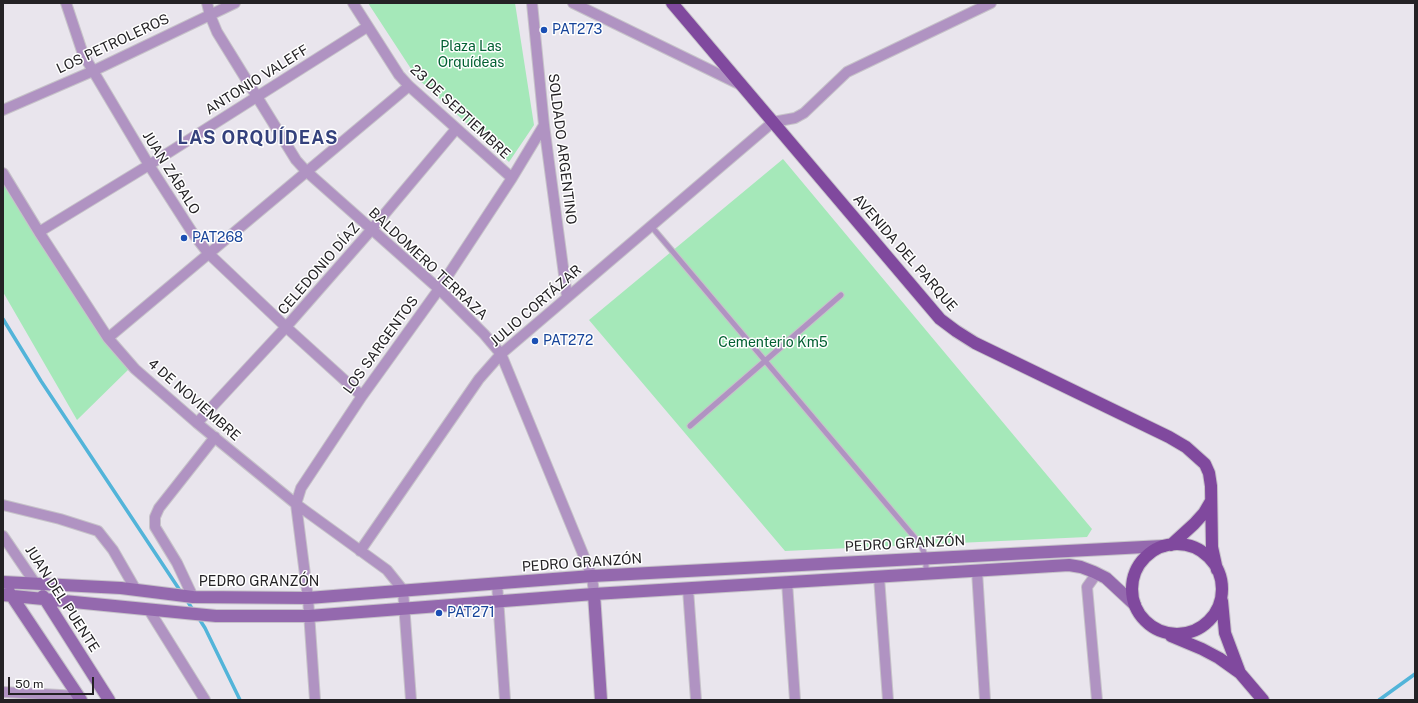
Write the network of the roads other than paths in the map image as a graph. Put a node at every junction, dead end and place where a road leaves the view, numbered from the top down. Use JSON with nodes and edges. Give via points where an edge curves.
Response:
{"nodes":[{"id":1,"x":66,"y":3,"type":"edge"},
{"id":2,"x":207,"y":3,"type":"edge"},
{"id":3,"x":235,"y":3,"type":"edge"},
{"id":4,"x":353,"y":3,"type":"edge"},
{"id":5,"x":532,"y":3,"type":"edge"},
{"id":6,"x":573,"y":3,"type":"edge"},
{"id":7,"x":672,"y":3,"type":"edge"},
{"id":8,"x":991,"y":3,"type":"edge"},
{"id":9,"x":210,"y":14,"type":"junction"},
{"id":10,"x":368,"y":27,"type":"junction"},
{"id":11,"x":93,"y":71,"type":"junction"},
{"id":12,"x":409,"y":86,"type":"junction"},
{"id":13,"x":743,"y":86,"type":"junction"},
{"id":14,"x":257,"y":97,"type":"junction"},
{"id":15,"x":3,"y":110,"type":"edge"},
{"id":16,"x":773,"y":122,"type":"junction"},
{"id":17,"x":544,"y":125,"type":"junction"},
{"id":18,"x":456,"y":129,"type":"junction"},
{"id":19,"x":149,"y":165,"type":"junction"},
{"id":20,"x":306,"y":171,"type":"junction"},
{"id":21,"x":3,"y":173,"type":"edge"},
{"id":22,"x":512,"y":178,"type":"junction"},
{"id":23,"x":651,"y":226,"type":"junction"},
{"id":24,"x":372,"y":229,"type":"junction"},
{"id":25,"x":39,"y":232,"type":"junction"},
{"id":26,"x":208,"y":253,"type":"junction"},
{"id":27,"x":439,"y":289,"type":"junction"},
{"id":28,"x":841,"y":295,"type":"dead end"},
{"id":29,"x":567,"y":297,"type":"junction"},
{"id":30,"x":286,"y":327,"type":"junction"},
{"id":31,"x":108,"y":338,"type":"junction"},
{"id":32,"x":501,"y":354,"type":"junction"},
{"id":33,"x":765,"y":361,"type":"junction"},
{"id":34,"x":362,"y":396,"type":"junction"},
{"id":35,"x":198,"y":423,"type":"junction"},
{"id":36,"x":690,"y":426,"type":"dead end"},
{"id":37,"x":215,"y":437,"type":"junction"},
{"id":38,"x":1212,"y":500,"type":"junction"},
{"id":39,"x":296,"y":504,"type":"junction"},
{"id":40,"x":3,"y":505,"type":"edge"},
{"id":41,"x":3,"y":536,"type":"edge"},
{"id":42,"x":1167,"y":545,"type":"junction"},
{"id":43,"x":360,"y":551,"type":"junction"},
{"id":44,"x":926,"y":558,"type":"junction"},
{"id":45,"x":1218,"y":570,"type":"junction"},
{"id":46,"x":977,"y":571,"type":"junction"},
{"id":47,"x":1097,"y":573,"type":"junction"},
{"id":48,"x":926,"y":574,"type":"junction"},
{"id":49,"x":592,"y":576,"type":"junction"},
{"id":50,"x":879,"y":577,"type":"junction"},
{"id":51,"x":722,"y":578,"type":"junction"},
{"id":52,"x":3,"y":582,"type":"edge"},
{"id":53,"x":787,"y":582,"type":"junction"},
{"id":54,"x":35,"y":583,"type":"junction"},
{"id":55,"x":497,"y":583,"type":"junction"},
{"id":56,"x":688,"y":588,"type":"junction"},
{"id":57,"x":136,"y":590,"type":"junction"},
{"id":58,"x":403,"y":590,"type":"junction"},
{"id":59,"x":1222,"y":593,"type":"junction"},
{"id":60,"x":594,"y":594,"type":"junction"},
{"id":61,"x":7,"y":596,"type":"edge"},
{"id":62,"x":193,"y":597,"type":"junction"},
{"id":63,"x":308,"y":598,"type":"junction"},
{"id":64,"x":46,"y":600,"type":"junction"},
{"id":65,"x":498,"y":602,"type":"junction"},
{"id":66,"x":1135,"y":605,"type":"junction"},
{"id":67,"x":405,"y":608,"type":"junction"},
{"id":68,"x":149,"y":610,"type":"junction"},
{"id":69,"x":309,"y":616,"type":"junction"},
{"id":70,"x":1163,"y":632,"type":"junction"},
{"id":71,"x":1240,"y":673,"type":"junction"},
{"id":72,"x":3,"y":692,"type":"edge"},
{"id":73,"x":80,"y":698,"type":"edge"},
{"id":74,"x":109,"y":700,"type":"edge"},
{"id":75,"x":205,"y":700,"type":"edge"},
{"id":76,"x":315,"y":700,"type":"edge"},
{"id":77,"x":411,"y":700,"type":"edge"},
{"id":78,"x":504,"y":700,"type":"edge"},
{"id":79,"x":601,"y":700,"type":"edge"},
{"id":80,"x":696,"y":700,"type":"edge"},
{"id":81,"x":795,"y":700,"type":"edge"},
{"id":82,"x":888,"y":700,"type":"edge"},
{"id":83,"x":984,"y":700,"type":"edge"},
{"id":84,"x":1096,"y":700,"type":"edge"},
{"id":85,"x":1263,"y":700,"type":"edge"}],
"edges":[{"from":1,"to":11,"type":"street","name":"JUAN ZÁBALO","via":[[83,54]]},
{"from":2,"to":9,"type":"street","name":"BALDOMERO TERRAZA"},
{"from":3,"to":9,"type":"street","name":"LOS PETROLEROS"},
{"from":4,"to":10,"type":"street","name":"23 DE SEPTIEMBRE"},
{"from":5,"to":17,"type":"street","name":"SOLDADO ARGENTINO"},
{"from":6,"to":13,"type":"street"},
{"from":7,"to":13,"type":"main road","name":"AVENIDA DEL PARQUE"},
{"from":8,"to":16,"type":"street","via":[[847,72],[804,113],[795,118]]},
{"from":9,"to":11,"type":"street","name":"LOS PETROLEROS"},
{"from":9,"to":14,"type":"street","name":"BALDOMERO TERRAZA","via":[[217,32]]},
{"from":10,"to":12,"type":"street","name":"23 DE SEPTIEMBRE"},
{"from":10,"to":14,"type":"street","name":"ANTONIO VALEFF"},
{"from":11,"to":15,"type":"street","name":"LOS PETROLEROS"},
{"from":11,"to":19,"type":"street","name":"JUAN ZÁBALO"},
{"from":12,"to":18,"type":"street","name":"23 DE SEPTIEMBRE"},
{"from":12,"to":20,"type":"street"},
{"from":13,"to":16,"type":"main road","name":"AVENIDA DEL PARQUE"},
{"from":14,"to":19,"type":"street","name":"ANTONIO VALEFF"},
{"from":14,"to":20,"type":"street","name":"BALDOMERO TERRAZA","via":[[296,160]]},
{"from":16,"to":23,"type":"street","name":"JULIO CORTÁZAR"},
{"from":16,"to":38,"type":"main road","name":"AVENIDA DEL PARQUE","via":[[940,319],[975,342],[1186,447],[1205,464],[1209,473]]},
{"from":17,"to":22,"type":"street","name":"LOS SARGENTOS"},
{"from":17,"to":29,"type":"street","name":"SOLDADO ARGENTINO"},
{"from":18,"to":22,"type":"street","name":"23 DE SEPTIEMBRE"},
{"from":18,"to":24,"type":"street","name":"CELEDONIO DÍAZ"},
{"from":19,"to":25,"type":"street","name":"ANTONIO VALEFF"},
{"from":19,"to":26,"type":"street","name":"JUAN ZÁBALO"},
{"from":20,"to":24,"type":"street","name":"BALDOMERO TERRAZA"},
{"from":20,"to":26,"type":"street"},
{"from":21,"to":25,"type":"street","name":"4 DE NOVIEMBRE"},
{"from":22,"to":27,"type":"street","name":"LOS SARGENTOS"},
{"from":23,"to":29,"type":"street","name":"JULIO CORTÁZAR"},
{"from":23,"to":33,"type":"lane"},
{"from":24,"to":27,"type":"street","name":"BALDOMERO TERRAZA"},
{"from":24,"to":30,"type":"street","name":"CELEDONIO DÍAZ"},
{"from":25,"to":31,"type":"street","name":"4 DE NOVIEMBRE"},
{"from":26,"to":30,"type":"street","name":"JUAN ZÁBALO"},
{"from":26,"to":31,"type":"street"},
{"from":27,"to":32,"type":"street","name":"BALDOMERO TERRAZA"},
{"from":27,"to":34,"type":"street","name":"LOS SARGENTOS"},
{"from":28,"to":33,"type":"lane"},
{"from":29,"to":32,"type":"street","name":"JULIO CORTÁZAR"},
{"from":30,"to":34,"type":"street","name":"JUAN ZÁBALO"},
{"from":30,"to":35,"type":"street","name":"CELEDONIO DÍAZ"},
{"from":31,"to":35,"type":"street","name":"4 DE NOVIEMBRE","via":[[135,368]]},
{"from":32,"to":43,"type":"street","name":"JULIO CORTÁZAR","via":[[479,379]]},
{"from":32,"to":49,"type":"street","name":"BALDOMERO TERRAZA"},
{"from":33,"to":36,"type":"lane"},
{"from":33,"to":44,"type":"lane","via":[[920,545]]},
{"from":34,"to":39,"type":"street","name":"LOS SARGENTOS","via":[[301,488]]},
{"from":35,"to":37,"type":"street","name":"4 DE NOVIEMBRE"},
{"from":37,"to":39,"type":"street","name":"4 DE NOVIEMBRE"},
{"from":37,"to":62,"type":"street","via":[[159,508],[155,517],[155,527],[177,563]]},
{"from":38,"to":42,"type":"main road","via":[[1194,524]]},
{"from":38,"to":45,"type":"main road","name":"AVENIDA DEL PARQUE","via":[[1212,546]]},
{"from":39,"to":43,"type":"street","name":"4 DE NOVIEMBRE"},
{"from":39,"to":63,"type":"street","name":"LOS SARGENTOS"},
{"from":40,"to":57,"type":"street","via":[[98,531],[113,550]]},
{"from":41,"to":54,"type":"street","name":"JUAN DEL PUENTE"},
{"from":42,"to":44,"type":"main road","name":"PEDRO GRANZÓN"},
{"from":42,"to":45,"type":"main road","via":[[1187,545],[1195,548],[1208,557]]},
{"from":42,"to":66,"type":"main road","via":[[1149,554],[1138,566],[1132,589]]},
{"from":43,"to":58,"type":"street","name":"4 DE NOVIEMBRE","via":[[387,570]]},
{"from":44,"to":48,"type":"lane"},
{"from":44,"to":51,"type":"main road","name":"PEDRO GRANZÓN"},
{"from":45,"to":59,"type":"main road"},
{"from":46,"to":47,"type":"main road","name":"PEDRO GRANZÓN","via":[[1069,565],[1081,566]]},
{"from":46,"to":48,"type":"main road","name":"PEDRO GRANZÓN"},
{"from":46,"to":83,"type":"street"},
{"from":47,"to":66,"type":"main road","name":"PEDRO GRANZÓN"},
{"from":47,"to":84,"type":"street","via":[[1087,587]]},
{"from":48,"to":50,"type":"main road","name":"PEDRO GRANZÓN"},
{"from":49,"to":51,"type":"main road","name":"PEDRO GRANZÓN"},
{"from":49,"to":55,"type":"main road","name":"PEDRO GRANZÓN"},
{"from":49,"to":60,"type":"street","name":"BALDOMERO TERRAZA"},
{"from":50,"to":53,"type":"main road","name":"PEDRO GRANZÓN"},
{"from":50,"to":82,"type":"street"},
{"from":51,"to":53,"type":"main road","name":"PEDRO GRANZÓN"},
{"from":51,"to":56,"type":"main road","name":"PEDRO GRANZÓN"},
{"from":52,"to":54,"type":"main road","name":"PEDRO GRANZÓN"},
{"from":52,"to":61,"type":"main road"},
{"from":53,"to":81,"type":"street"},
{"from":54,"to":57,"type":"main road","name":"PEDRO GRANZÓN"},
{"from":54,"to":64,"type":"main road","name":"JUAN DEL PUENTE"},
{"from":55,"to":58,"type":"main road","name":"PEDRO GRANZÓN"},
{"from":55,"to":65,"type":"street"},
{"from":56,"to":60,"type":"main road","name":"PEDRO GRANZÓN"},
{"from":56,"to":80,"type":"street"},
{"from":57,"to":62,"type":"main road","name":"PEDRO GRANZÓN"},
{"from":58,"to":63,"type":"main road","name":"PEDRO GRANZÓN"},
{"from":58,"to":67,"type":"street"},
{"from":59,"to":70,"type":"main road","via":[[1213,616],[1202,627],[1187,633]]},
{"from":59,"to":71,"type":"main road","via":[[1225,633]]},
{"from":60,"to":65,"type":"main road","name":"PEDRO GRANZÓN"},
{"from":60,"to":79,"type":"main road"},
{"from":61,"to":64,"type":"main road","name":"PEDRO GRANZÓN"},
{"from":61,"to":73,"type":"main road"},
{"from":62,"to":63,"type":"main road","name":"PEDRO GRANZÓN"},
{"from":63,"to":69,"type":"street","name":"LOS SARGENTOS"},
{"from":64,"to":68,"type":"main road","name":"PEDRO GRANZÓN"},
{"from":64,"to":74,"type":"main road","name":"JUAN DEL PUENTE"},
{"from":65,"to":67,"type":"main road","name":"PEDRO GRANZÓN"},
{"from":65,"to":78,"type":"street"},
{"from":66,"to":70,"type":"main road","via":[[1149,624]]},
{"from":67,"to":69,"type":"main road","name":"PEDRO GRANZÓN"},
{"from":67,"to":77,"type":"street"},
{"from":68,"to":69,"type":"main road","name":"PEDRO GRANZÓN","via":[[216,616]]},
{"from":68,"to":75,"type":"street"},
{"from":69,"to":76,"type":"street","name":"LOS SARGENTOS"},
{"from":70,"to":71,"type":"main road","via":[[1219,658]]},
{"from":71,"to":85,"type":"main road"},
{"from":72,"to":73,"type":"street"}]}
